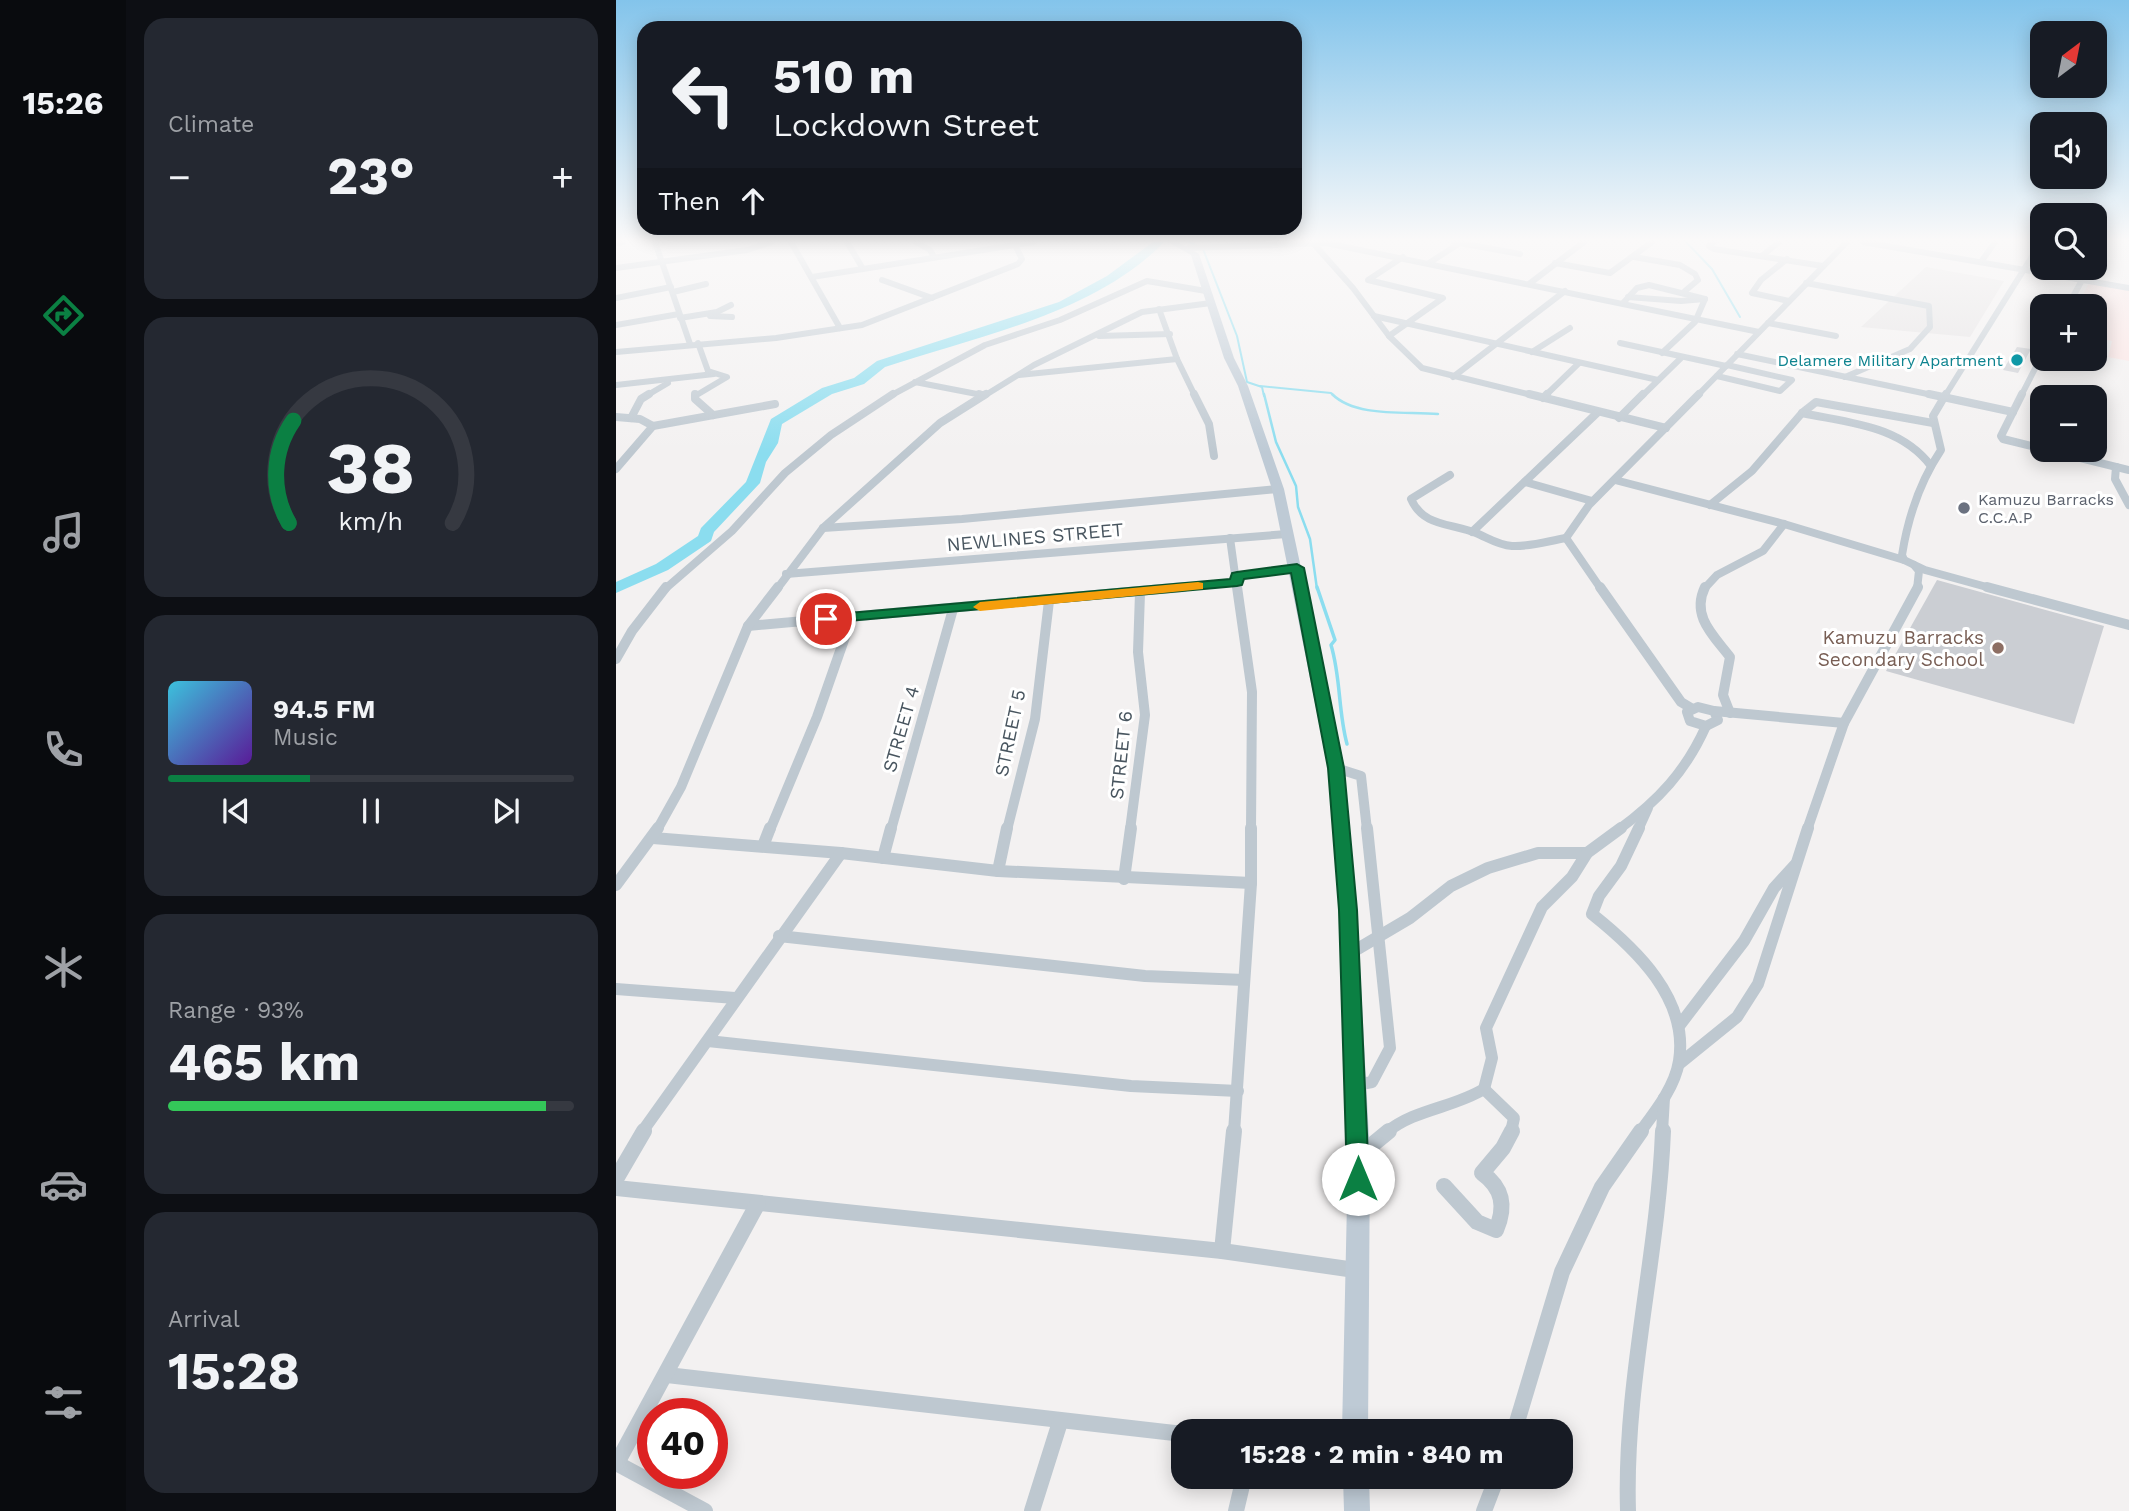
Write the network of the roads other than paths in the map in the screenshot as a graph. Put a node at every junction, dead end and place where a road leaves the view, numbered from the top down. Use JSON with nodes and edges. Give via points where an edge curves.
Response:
{"nodes":[{"id":1,"x":679,"y":313,"type":"edge"},
{"id":2,"x":706,"y":313,"type":"edge"},
{"id":3,"x":831,"y":313,"type":"edge"},
{"id":4,"x":896,"y":313,"type":"edge"},
{"id":5,"x":1077,"y":313,"type":"edge"},
{"id":6,"x":1141,"y":313,"type":"edge"},
{"id":7,"x":1161,"y":313,"type":"edge"},
{"id":8,"x":1213,"y":313,"type":"edge"},
{"id":9,"x":1371,"y":313,"type":"edge"},
{"id":10,"x":1423,"y":313,"type":"edge"},
{"id":11,"x":1537,"y":313,"type":"edge"},
{"id":12,"x":1672,"y":313,"type":"edge"},
{"id":13,"x":1700,"y":313,"type":"edge"},
{"id":14,"x":1778,"y":313,"type":"edge"},
{"id":15,"x":1929,"y":313,"type":"edge"},
{"id":16,"x":1997,"y":313,"type":"edge"},
{"id":17,"x":701,"y":314,"type":"junction"},
{"id":18,"x":680,"y":316,"type":"junction"},
{"id":19,"x":1374,"y":316,"type":"junction"},
{"id":20,"x":732,"y":317,"type":"dead end"},
{"id":21,"x":1696,"y":319,"type":"junction"},
{"id":22,"x":1768,"y":323,"type":"junction"},
{"id":23,"x":1408,"y":324,"type":"junction"},
{"id":24,"x":616,"y":325,"type":"edge"},
{"id":25,"x":840,"y":328,"type":"junction"},
{"id":26,"x":1570,"y":328,"type":"dead end"},
{"id":27,"x":1759,"y":332,"type":"junction"},
{"id":28,"x":1170,"y":334,"type":"junction"},
{"id":29,"x":1093,"y":336,"type":"junction"},
{"id":30,"x":1389,"y":336,"type":"junction"},
{"id":31,"x":1836,"y":336,"type":"dead end"},
{"id":32,"x":1620,"y":343,"type":"dead end"},
{"id":33,"x":694,"y":344,"type":"junction"},
{"id":34,"x":1494,"y":344,"type":"junction"},
{"id":35,"x":616,"y":352,"type":"edge"},
{"id":36,"x":1532,"y":352,"type":"junction"},
{"id":37,"x":1662,"y":353,"type":"junction"},
{"id":38,"x":1737,"y":354,"type":"junction"},
{"id":39,"x":1681,"y":358,"type":"junction"},
{"id":40,"x":1177,"y":359,"type":"junction"},
{"id":41,"x":1579,"y":363,"type":"junction"},
{"id":42,"x":1727,"y":366,"type":"junction"},
{"id":43,"x":2034,"y":371,"type":"edge"},
{"id":44,"x":718,"y":373,"type":"junction"},
{"id":45,"x":1016,"y":375,"type":"junction"},
{"id":46,"x":1717,"y":376,"type":"junction"},
{"id":47,"x":1453,"y":377,"type":"junction"},
{"id":48,"x":1845,"y":377,"type":"junction"},
{"id":49,"x":675,"y":379,"type":"junction"},
{"id":50,"x":1658,"y":380,"type":"junction"},
{"id":51,"x":915,"y":382,"type":"junction"},
{"id":52,"x":616,"y":385,"type":"edge"},
{"id":53,"x":982,"y":395,"type":"junction"},
{"id":54,"x":1543,"y":398,"type":"junction"},
{"id":55,"x":1946,"y":398,"type":"junction"},
{"id":56,"x":775,"y":404,"type":"dead end"},
{"id":57,"x":2013,"y":412,"type":"junction"},
{"id":58,"x":1597,"y":413,"type":"junction"},
{"id":59,"x":1802,"y":414,"type":"junction"},
{"id":60,"x":713,"y":415,"type":"junction"},
{"id":61,"x":616,"y":417,"type":"edge"},
{"id":62,"x":631,"y":418,"type":"junction"},
{"id":63,"x":1619,"y":418,"type":"junction"},
{"id":64,"x":1933,"y":423,"type":"junction"},
{"id":65,"x":653,"y":426,"type":"junction"},
{"id":66,"x":1667,"y":428,"type":"junction"},
{"id":67,"x":1214,"y":456,"type":"dead end"},
{"id":68,"x":1931,"y":466,"type":"junction"},
{"id":69,"x":2116,"y":467,"type":"junction"},
{"id":70,"x":616,"y":469,"type":"edge"},
{"id":71,"x":2129,"y":470,"type":"edge"},
{"id":72,"x":1450,"y":475,"type":"dead end"},
{"id":73,"x":1615,"y":480,"type":"junction"},
{"id":74,"x":1525,"y":482,"type":"junction"},
{"id":75,"x":1278,"y":489,"type":"junction"},
{"id":76,"x":1592,"y":501,"type":"junction"},
{"id":77,"x":1710,"y":505,"type":"junction"},
{"id":78,"x":2129,"y":505,"type":"edge"},
{"id":79,"x":1784,"y":524,"type":"junction"},
{"id":80,"x":823,"y":528,"type":"junction"},
{"id":81,"x":1472,"y":531,"type":"junction"},
{"id":82,"x":1287,"y":534,"type":"junction"},
{"id":83,"x":1230,"y":538,"type":"junction"},
{"id":84,"x":1566,"y":538,"type":"junction"},
{"id":85,"x":1909,"y":563,"type":"junction"},
{"id":86,"x":1297,"y":568,"type":"junction"},
{"id":87,"x":786,"y":574,"type":"junction"},
{"id":88,"x":1237,"y":579,"type":"junction"},
{"id":89,"x":1140,"y":593,"type":"junction"},
{"id":90,"x":1049,"y":601,"type":"junction"},
{"id":91,"x":953,"y":609,"type":"junction"},
{"id":92,"x":852,"y":617,"type":"junction"},
{"id":93,"x":2129,"y":625,"type":"edge"},
{"id":94,"x":748,"y":626,"type":"junction"},
{"id":95,"x":616,"y":659,"type":"edge"},
{"id":96,"x":1691,"y":708,"type":"junction"},
{"id":97,"x":1714,"y":711,"type":"junction"},
{"id":98,"x":1730,"y":713,"type":"junction"},
{"id":99,"x":1844,"y":723,"type":"junction"},
{"id":100,"x":1706,"y":726,"type":"junction"},
{"id":101,"x":1336,"y":768,"type":"junction"},
{"id":102,"x":1648,"y":808,"type":"junction"},
{"id":103,"x":653,"y":838,"type":"junction"},
{"id":104,"x":763,"y":846,"type":"junction"},
{"id":105,"x":841,"y":853,"type":"junction"},
{"id":106,"x":1587,"y":853,"type":"junction"},
{"id":107,"x":883,"y":858,"type":"junction"},
{"id":108,"x":1799,"y":860,"type":"junction"},
{"id":109,"x":998,"y":871,"type":"junction"},
{"id":110,"x":1124,"y":879,"type":"junction"},
{"id":111,"x":1251,"y":883,"type":"junction"},
{"id":112,"x":616,"y":885,"type":"edge"},
{"id":113,"x":779,"y":936,"type":"junction"},
{"id":114,"x":1379,"y":936,"type":"junction"},
{"id":115,"x":1349,"y":954,"type":"junction"},
{"id":116,"x":1244,"y":980,"type":"junction"},
{"id":117,"x":616,"y":989,"type":"edge"},
{"id":118,"x":735,"y":998,"type":"junction"},
{"id":119,"x":1679,"y":1026,"type":"junction"},
{"id":120,"x":708,"y":1041,"type":"junction"},
{"id":121,"x":1679,"y":1063,"type":"junction"},
{"id":122,"x":1356,"y":1084,"type":"junction"},
{"id":123,"x":1484,"y":1089,"type":"junction"},
{"id":124,"x":1238,"y":1091,"type":"junction"},
{"id":125,"x":1664,"y":1095,"type":"junction"},
{"id":126,"x":1359,"y":1156,"type":"junction"},
{"id":127,"x":616,"y":1179,"type":"edge"},
{"id":128,"x":1444,"y":1186,"type":"dead end"},
{"id":129,"x":616,"y":1188,"type":"edge"},
{"id":130,"x":758,"y":1203,"type":"junction"},
{"id":131,"x":1222,"y":1251,"type":"junction"},
{"id":132,"x":1355,"y":1270,"type":"junction"},
{"id":133,"x":667,"y":1376,"type":"junction"},
{"id":134,"x":1355,"y":1419,"type":"edge"},
{"id":135,"x":1518,"y":1419,"type":"edge"},
{"id":136,"x":1060,"y":1422,"type":"junction"},
{"id":137,"x":1171,"y":1433,"type":"edge"},
{"id":138,"x":617,"y":1463,"type":"edge"},
{"id":139,"x":1241,"y":1489,"type":"edge"},
{"id":140,"x":1356,"y":1489,"type":"edge"},
{"id":141,"x":1492,"y":1489,"type":"edge"},
{"id":142,"x":705,"y":1511,"type":"edge"},
{"id":143,"x":1032,"y":1511,"type":"edge"},
{"id":144,"x":1236,"y":1511,"type":"edge"},
{"id":145,"x":1357,"y":1511,"type":"edge"},
{"id":146,"x":1484,"y":1511,"type":"edge"},
{"id":147,"x":1628,"y":1511,"type":"edge"}],
"edges":[{"from":1,"to":18,"type":"street"},
{"from":2,"to":17,"type":"street"},
{"from":3,"to":25,"type":"street"},
{"from":4,"to":25,"type":"street"},
{"from":5,"to":51,"type":"street","via":[[985,345]]},
{"from":6,"to":29,"type":"street"},
{"from":7,"to":28,"type":"street"},
{"from":8,"to":75,"type":"street"},
{"from":9,"to":19,"type":"street"},
{"from":10,"to":23,"type":"street"},
{"from":11,"to":34,"type":"street"},
{"from":12,"to":21,"type":"street"},
{"from":13,"to":21,"type":"street"},
{"from":14,"to":22,"type":"street"},
{"from":15,"to":48,"type":"street","via":[[1930,327],[1913,347]]},
{"from":16,"to":55,"type":"street"},
{"from":17,"to":18,"type":"street"},
{"from":17,"to":20,"type":"street"},
{"from":18,"to":24,"type":"street"},
{"from":18,"to":33,"type":"street"},
{"from":19,"to":23,"type":"street"},
{"from":19,"to":30,"type":"street"},
{"from":21,"to":27,"type":"street"},
{"from":21,"to":37,"type":"street"},
{"from":22,"to":27,"type":"street"},
{"from":22,"to":31,"type":"street"},
{"from":23,"to":30,"type":"street"},
{"from":23,"to":34,"type":"street"},
{"from":25,"to":33,"type":"street"},
{"from":26,"to":36,"type":"street"},
{"from":27,"to":38,"type":"street"},
{"from":28,"to":29,"type":"street"},
{"from":28,"to":40,"type":"street"},
{"from":29,"to":45,"type":"street"},
{"from":30,"to":47,"type":"street","via":[[1418,366]]},
{"from":32,"to":37,"type":"street"},
{"from":33,"to":35,"type":"street"},
{"from":33,"to":44,"type":"street","via":[[705,367]]},
{"from":34,"to":36,"type":"street"},
{"from":34,"to":47,"type":"street"},
{"from":36,"to":41,"type":"street"},
{"from":37,"to":39,"type":"street"},
{"from":38,"to":42,"type":"street"},
{"from":38,"to":48,"type":"street"},
{"from":39,"to":42,"type":"street"},
{"from":39,"to":50,"type":"street"},
{"from":40,"to":45,"type":"street"},
{"from":40,"to":67,"type":"street","via":[[1209,424]]},
{"from":41,"to":50,"type":"street"},
{"from":41,"to":54,"type":"street"},
{"from":42,"to":46,"type":"street"},
{"from":42,"to":46,"type":"street","via":[[1792,380],[1780,391]]},
{"from":43,"to":57,"type":"street"},
{"from":44,"to":49,"type":"street"},
{"from":44,"to":60,"type":"street","via":[[727,379],[695,394]]},
{"from":45,"to":53,"type":"street"},
{"from":46,"to":66,"type":"street"},
{"from":47,"to":54,"type":"street"},
{"from":48,"to":55,"type":"street"},
{"from":49,"to":52,"type":"street"},
{"from":49,"to":62,"type":"street","via":[[641,399]]},
{"from":50,"to":63,"type":"street"},
{"from":51,"to":53,"type":"street"},
{"from":51,"to":95,"type":"street","via":[[850,422],[785,473],[732,531],[670,582]]},
{"from":53,"to":80,"type":"street","via":[[940,423]]},
{"from":54,"to":58,"type":"street"},
{"from":55,"to":57,"type":"street"},
{"from":55,"to":64,"type":"street"},
{"from":56,"to":60,"type":"street"},
{"from":57,"to":69,"type":"street","via":[[2001,436],[2008,441]]},
{"from":58,"to":63,"type":"street"},
{"from":58,"to":74,"type":"street"},
{"from":59,"to":64,"type":"street","via":[[1813,403],[1823,401]]},
{"from":59,"to":68,"type":"street","via":[[1899,437],[1918,449]]},
{"from":59,"to":77,"type":"street","via":[[1752,471]]},
{"from":60,"to":65,"type":"street"},
{"from":61,"to":62,"type":"street"},
{"from":62,"to":65,"type":"street"},
{"from":63,"to":66,"type":"street"},
{"from":64,"to":68,"type":"street","via":[[1941,450]]},
{"from":65,"to":70,"type":"street"},
{"from":66,"to":73,"type":"street"},
{"from":68,"to":85,"type":"street","via":[[1904,531]]},
{"from":69,"to":71,"type":"street"},
{"from":69,"to":78,"type":"street","via":[[2115,479]]},
{"from":72,"to":81,"type":"street","via":[[1410,502],[1426,519]]},
{"from":73,"to":76,"type":"street"},
{"from":73,"to":77,"type":"street"},
{"from":74,"to":76,"type":"street"},
{"from":74,"to":81,"type":"street"},
{"from":75,"to":80,"type":"street"},
{"from":75,"to":82,"type":"street"},
{"from":76,"to":84,"type":"street"},
{"from":77,"to":79,"type":"street"},
{"from":79,"to":85,"type":"street"},
{"from":79,"to":98,"type":"street","via":[[1769,547],[1724,569],[1705,585],[1700,617],[1730,657],[1723,695]]},
{"from":80,"to":87,"type":"street"},
{"from":81,"to":84,"type":"street","via":[[1492,544],[1503,545]]},
{"from":82,"to":83,"type":"street","name":"NEWLINES STREET"},
{"from":82,"to":86,"type":"street"},
{"from":83,"to":87,"type":"street","name":"NEWLINES STREET"},
{"from":83,"to":88,"type":"street"},
{"from":84,"to":96,"type":"street","via":[[1625,626],[1681,702]]},
{"from":85,"to":93,"type":"street"},
{"from":85,"to":99,"type":"street","via":[[1919,571],[1920,583]]},
{"from":86,"to":88,"type":"street"},
{"from":86,"to":101,"type":"street"},
{"from":87,"to":94,"type":"street"},
{"from":88,"to":89,"type":"street"},
{"from":88,"to":111,"type":"street","via":[[1252,692]]},
{"from":89,"to":90,"type":"street"},
{"from":89,"to":110,"type":"street","name":"STREET 6","via":[[1138,652],[1144,715]]},
{"from":90,"to":91,"type":"street"},
{"from":90,"to":109,"type":"street","name":"STREET 5","via":[[1035,719]]},
{"from":91,"to":92,"type":"street"},
{"from":91,"to":107,"type":"street","name":"STREET 4"},
{"from":92,"to":94,"type":"street"},
{"from":92,"to":104,"type":"street","via":[[817,717]]},
{"from":94,"to":103,"type":"street","via":[[687,774]]},
{"from":96,"to":97,"type":"street"},
{"from":96,"to":100,"type":"street","via":[[1688,719]]},
{"from":97,"to":98,"type":"street"},
{"from":97,"to":100,"type":"street","via":[[1718,720]]},
{"from":98,"to":99,"type":"street"},
{"from":99,"to":108,"type":"street"},
{"from":100,"to":102,"type":"street","via":[[1692,758]]},
{"from":101,"to":114,"type":"street","via":[[1361,776]]},
{"from":101,"to":115,"type":"street"},
{"from":102,"to":106,"type":"street"},
{"from":102,"to":119,"type":"street","via":[[1592,914],[1656,973]]},
{"from":103,"to":104,"type":"street"},
{"from":103,"to":112,"type":"street"},
{"from":104,"to":105,"type":"street"},
{"from":105,"to":107,"type":"street"},
{"from":105,"to":113,"type":"street"},
{"from":106,"to":114,"type":"street","via":[[1559,850],[1509,861],[1456,882]]},
{"from":106,"to":123,"type":"street","via":[[1572,877],[1542,907],[1486,1028],[1494,1046]]},
{"from":107,"to":109,"type":"street"},
{"from":108,"to":119,"type":"street","via":[[1774,888],[1744,941]]},
{"from":108,"to":121,"type":"street","via":[[1758,984],[1745,1007]]},
{"from":109,"to":110,"type":"street"},
{"from":110,"to":111,"type":"street"},
{"from":111,"to":116,"type":"street"},
{"from":113,"to":116,"type":"street","via":[[1091,971]]},
{"from":113,"to":118,"type":"street"},
{"from":114,"to":115,"type":"street"},
{"from":114,"to":122,"type":"street","via":[[1390,1048],[1371,1082]]},
{"from":115,"to":122,"type":"street"},
{"from":116,"to":124,"type":"street"},
{"from":117,"to":118,"type":"street"},
{"from":118,"to":120,"type":"street"},
{"from":119,"to":121,"type":"street"},
{"from":120,"to":124,"type":"street","via":[[1131,1086]]},
{"from":120,"to":127,"type":"street","via":[[626,1156]]},
{"from":121,"to":125,"type":"street"},
{"from":122,"to":126,"type":"street"},
{"from":123,"to":126,"type":"street","via":[[1465,1101],[1402,1121]]},
{"from":123,"to":128,"type":"street","via":[[1514,1118],[1513,1136],[1482,1173],[1495,1180],[1502,1195],[1496,1230],[1465,1213]]},
{"from":124,"to":131,"type":"street"},
{"from":125,"to":135,"type":"street","via":[[1608,1177],[1570,1252]]},
{"from":125,"to":147,"type":"street","via":[[1658,1201],[1640,1316],[1625,1467]]},
{"from":126,"to":132,"type":"street"},
{"from":129,"to":130,"type":"street"},
{"from":130,"to":131,"type":"street"},
{"from":130,"to":133,"type":"street"},
{"from":131,"to":132,"type":"street"},
{"from":132,"to":134,"type":"street"},
{"from":133,"to":136,"type":"street"},
{"from":133,"to":138,"type":"street"},
{"from":136,"to":137,"type":"street"},
{"from":136,"to":143,"type":"street"},
{"from":138,"to":142,"type":"street"},
{"from":139,"to":144,"type":"street"},
{"from":140,"to":145,"type":"street"},
{"from":141,"to":146,"type":"street"}]}
